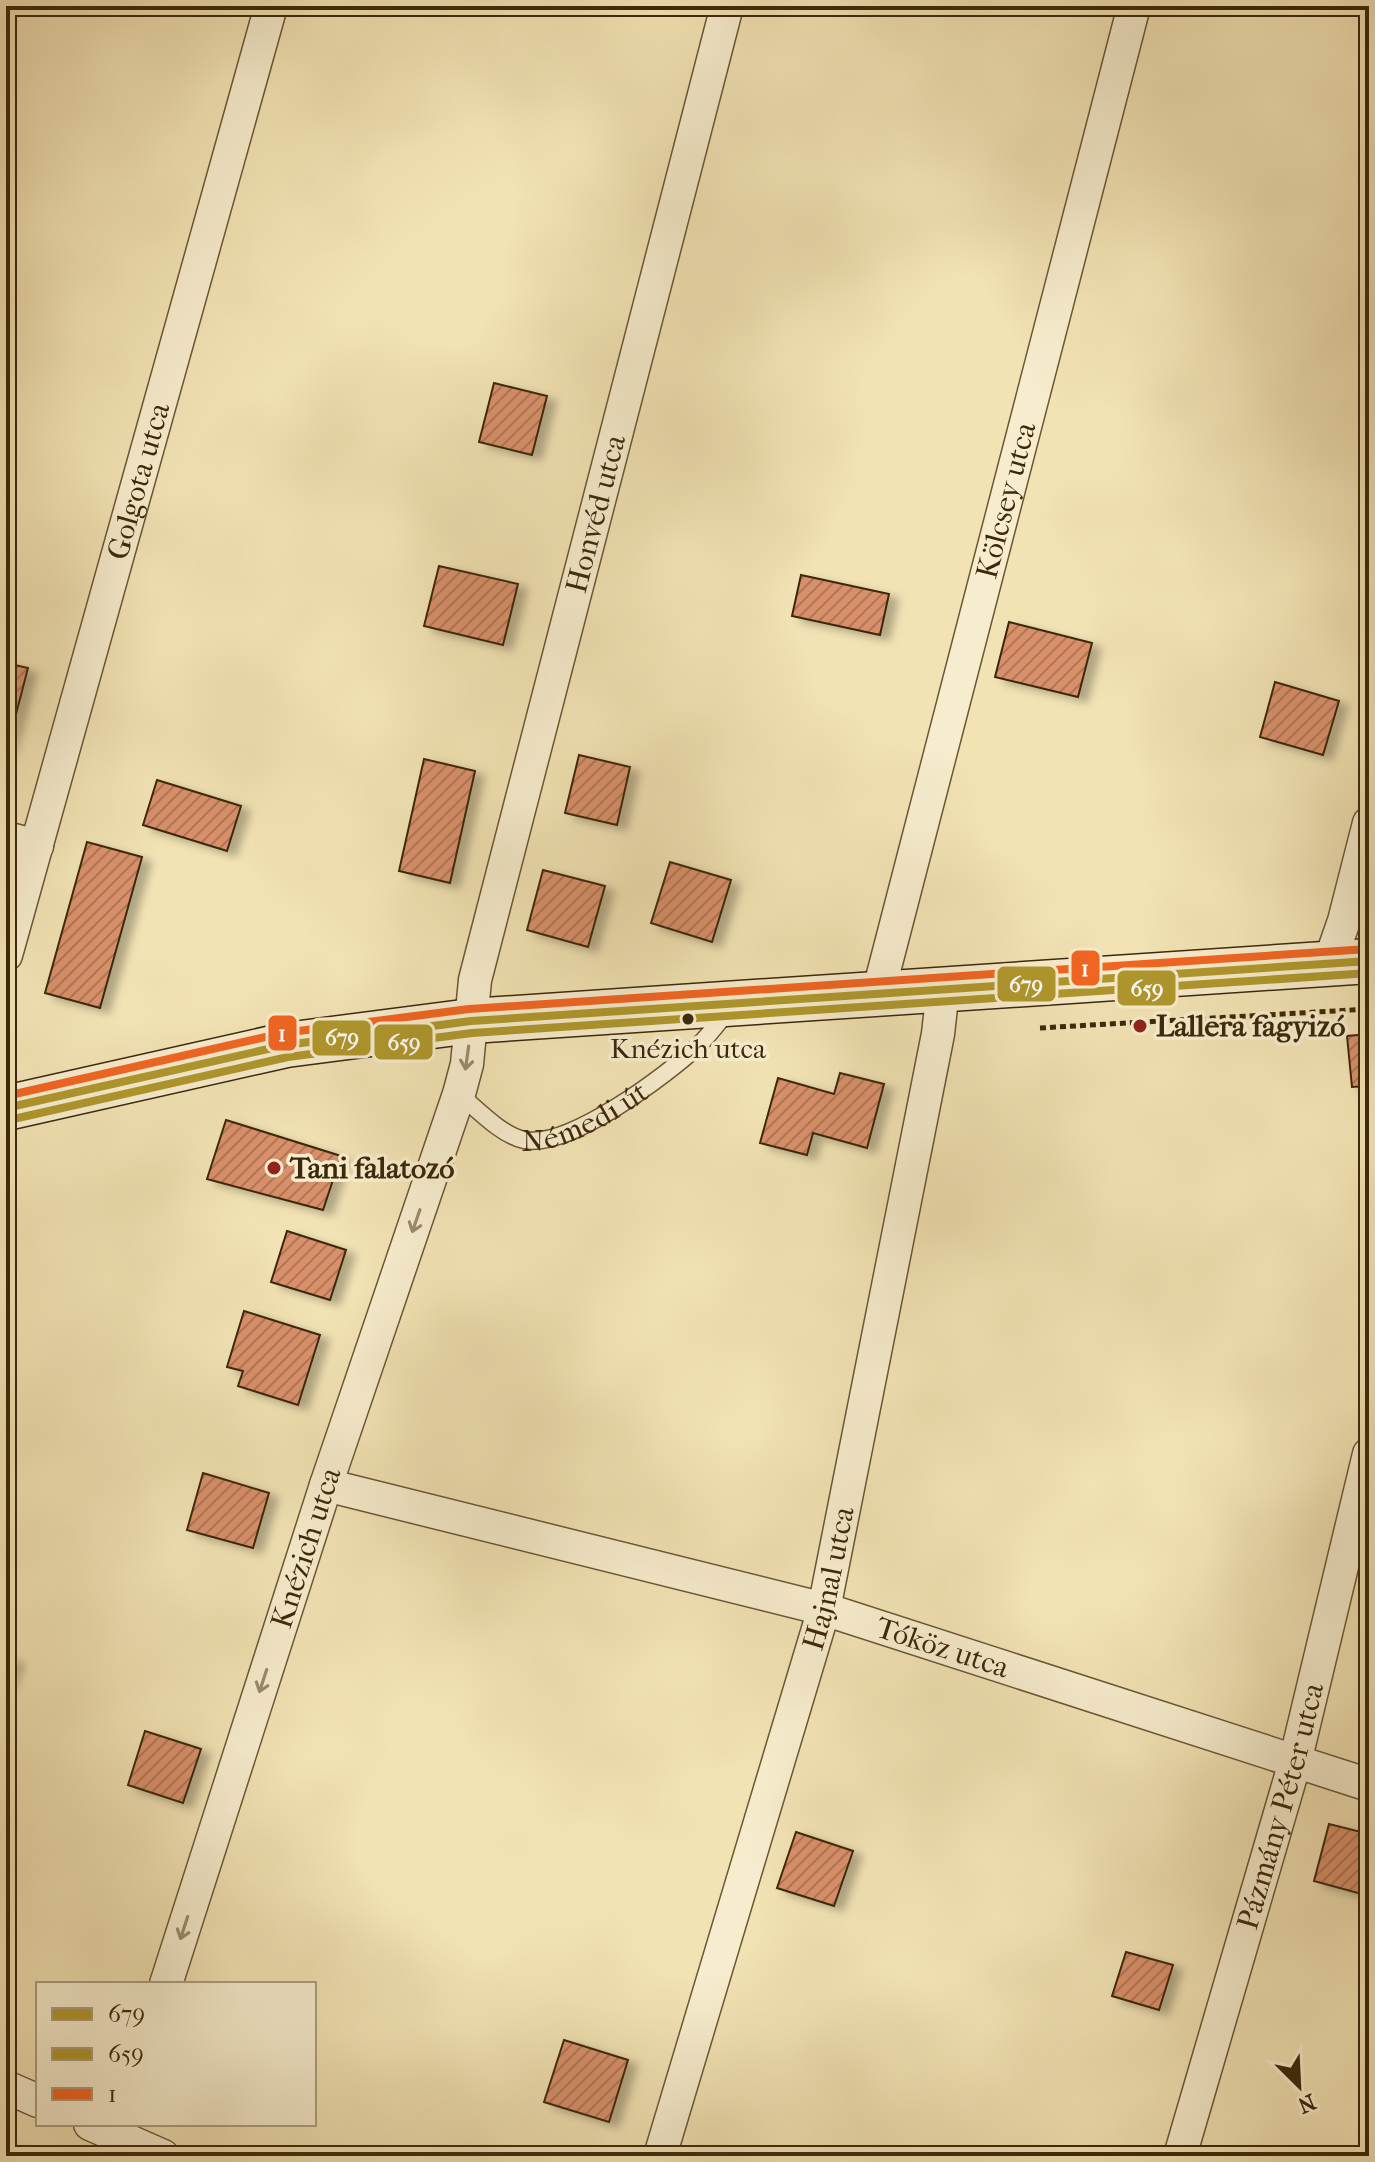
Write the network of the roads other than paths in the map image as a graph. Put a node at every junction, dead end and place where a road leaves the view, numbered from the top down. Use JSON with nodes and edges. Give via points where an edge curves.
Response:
{"nodes":[{"id":1,"x":271,"y":6,"type":"edge"},
{"id":2,"x":727,"y":6,"type":"edge"},
{"id":3,"x":1134,"y":6,"type":"edge"},
{"id":4,"x":1369,"y":823,"type":"edge"},
{"id":5,"x":21,"y":842,"type":"edge"},
{"id":6,"x":6,"y":955,"type":"edge"},
{"id":7,"x":1349,"y":962,"type":"edge"},
{"id":8,"x":943,"y":989,"type":"junction"},
{"id":9,"x":878,"y":994,"type":"junction"},
{"id":10,"x":735,"y":1003,"type":"junction"},
{"id":11,"x":471,"y":1021,"type":"junction"},
{"id":12,"x":459,"y":1094,"type":"junction"},
{"id":13,"x":6,"y":1108,"type":"edge"},
{"id":14,"x":1369,"y":1454,"type":"edge"},
{"id":15,"x":326,"y":1485,"type":"junction"},
{"id":16,"x":824,"y":1609,"type":"junction"},
{"id":17,"x":1295,"y":1762,"type":"junction"},
{"id":18,"x":1369,"y":1785,"type":"edge"},
{"id":19,"x":167,"y":1982,"type":"edge"},
{"id":20,"x":6,"y":2087,"type":"edge"},
{"id":21,"x":36,"y":2100,"type":"edge"},
{"id":22,"x":110,"y":2135,"type":"edge"},
{"id":23,"x":163,"y":2156,"type":"edge"},
{"id":24,"x":660,"y":2156,"type":"edge"},
{"id":25,"x":1180,"y":2156,"type":"edge"}],
"edges":[{"from":1,"to":5,"type":"street","name":"Golgota utca"},
{"from":2,"to":11,"type":"street","name":"Honvéd utca","via":[[475,980]]},
{"from":3,"to":9,"type":"street","name":"Kölcsey utca"},
{"from":4,"to":7,"type":"street","via":[[1344,921]]},
{"from":5,"to":6,"type":"street","name":"Golgota utca"},
{"from":7,"to":8,"type":"main road"},
{"from":8,"to":9,"type":"main road"},
{"from":8,"to":16,"type":"street","name":"Hajnal utca"},
{"from":9,"to":10,"type":"main road"},
{"from":10,"to":11,"type":"main road"},
{"from":10,"to":12,"type":"lane","name":"Némedi út","via":[[699,1045],[650,1085],[566,1134],[522,1140]]},
{"from":11,"to":12,"type":"street","name":"Knézich utca","one_way":true},
{"from":11,"to":13,"type":"main road","via":[[286,1045]]},
{"from":12,"to":15,"type":"street","name":"Knézich utca","one_way":true},
{"from":14,"to":17,"type":"street","name":"Pázmány Péter utca"},
{"from":15,"to":16,"type":"street","name":"Tóköz utca"},
{"from":15,"to":19,"type":"street","name":"Knézich utca","one_way":true},
{"from":16,"to":17,"type":"street","name":"Tóköz utca"},
{"from":16,"to":24,"type":"street","name":"Hajnal utca"},
{"from":17,"to":18,"type":"street","name":"Tóköz utca"},
{"from":17,"to":25,"type":"street","name":"Pázmány Péter utca"},
{"from":20,"to":21,"type":"street"},
{"from":22,"to":23,"type":"street"}]}
